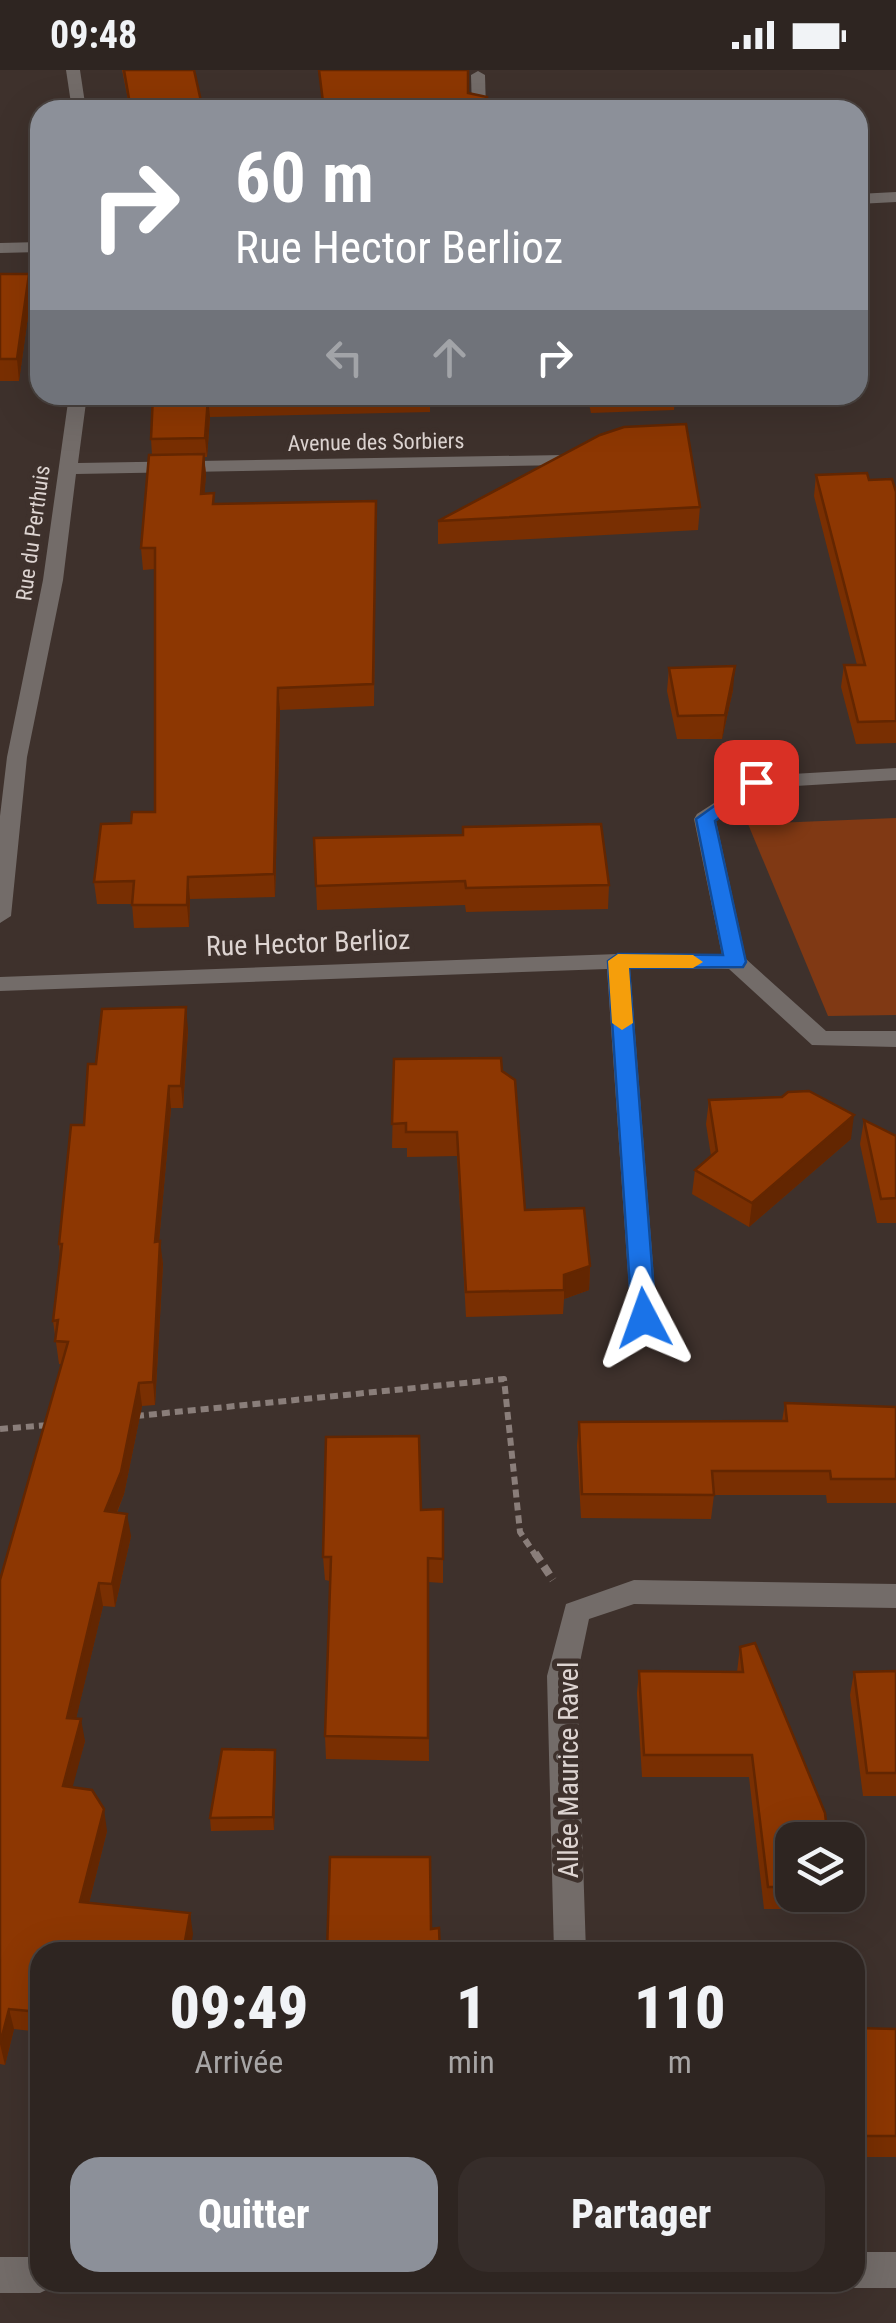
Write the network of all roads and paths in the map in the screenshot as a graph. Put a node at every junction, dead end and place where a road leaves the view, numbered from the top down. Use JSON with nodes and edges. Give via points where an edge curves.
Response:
{"nodes":[{"id":1,"x":73,"y":70,"type":"edge"},
{"id":2,"x":478,"y":76,"type":"dead end"},
{"id":3,"x":78,"y":100,"type":"edge"},
{"id":4,"x":479,"y":100,"type":"edge"},
{"id":5,"x":896,"y":197,"type":"edge"},
{"id":6,"x":868,"y":199,"type":"edge"},
{"id":7,"x":30,"y":247,"type":"edge"},
{"id":8,"x":0,"y":248,"type":"edge"},
{"id":9,"x":77,"y":405,"type":"edge"},
{"id":10,"x":602,"y":447,"type":"edge"},
{"id":11,"x":68,"y":469,"type":"junction"},
{"id":12,"x":896,"y":774,"type":"edge"},
{"id":13,"x":0,"y":916,"type":"edge"},
{"id":14,"x":618,"y":961,"type":"junction"},
{"id":15,"x":735,"y":962,"type":"junction"},
{"id":16,"x":0,"y":984,"type":"edge"},
{"id":17,"x":896,"y":1039,"type":"edge"},
{"id":18,"x":644,"y":1318,"type":"dead end"},
{"id":19,"x":116,"y":1418,"type":"edge"},
{"id":20,"x":58,"y":1424,"type":"edge"},
{"id":21,"x":0,"y":1430,"type":"edge"},
{"id":22,"x":896,"y":1596,"type":"edge"},
{"id":23,"x":576,"y":1612,"type":"junction"},
{"id":24,"x":570,"y":1942,"type":"edge"},
{"id":25,"x":865,"y":2270,"type":"edge"},
{"id":26,"x":896,"y":2270,"type":"edge"},
{"id":27,"x":30,"y":2274,"type":"edge"},
{"id":28,"x":0,"y":2275,"type":"edge"}],
"edges":[{"from":1,"to":3,"type":"street"},
{"from":2,"to":4,"type":"street"},
{"from":5,"to":6,"type":"street"},
{"from":7,"to":8,"type":"street"},
{"from":9,"to":11,"type":"street","name":"Rue du Perthuis"},
{"from":10,"to":11,"type":"street","name":"Avenue des Sorbiers","via":[[565,460]]},
{"from":11,"to":13,"type":"street","name":"Rue du Perthuis","via":[[16,757]]},
{"from":12,"to":15,"type":"street","via":[[756,782],[705,819]]},
{"from":14,"to":15,"type":"street","name":"Rue Hector Berlioz"},
{"from":14,"to":16,"type":"street","name":"Rue Hector Berlioz"},
{"from":14,"to":18,"type":"street"},
{"from":15,"to":17,"type":"street","via":[[820,1039]]},
{"from":19,"to":23,"type":"path","via":[[504,1379],[520,1532]]},
{"from":20,"to":21,"type":"path"},
{"from":22,"to":23,"type":"street","via":[[634,1592]]},
{"from":23,"to":24,"type":"street","name":"Allée Maurice Ravel","via":[[562,1676]]},
{"from":25,"to":26,"type":"street"},
{"from":27,"to":28,"type":"street"}]}
